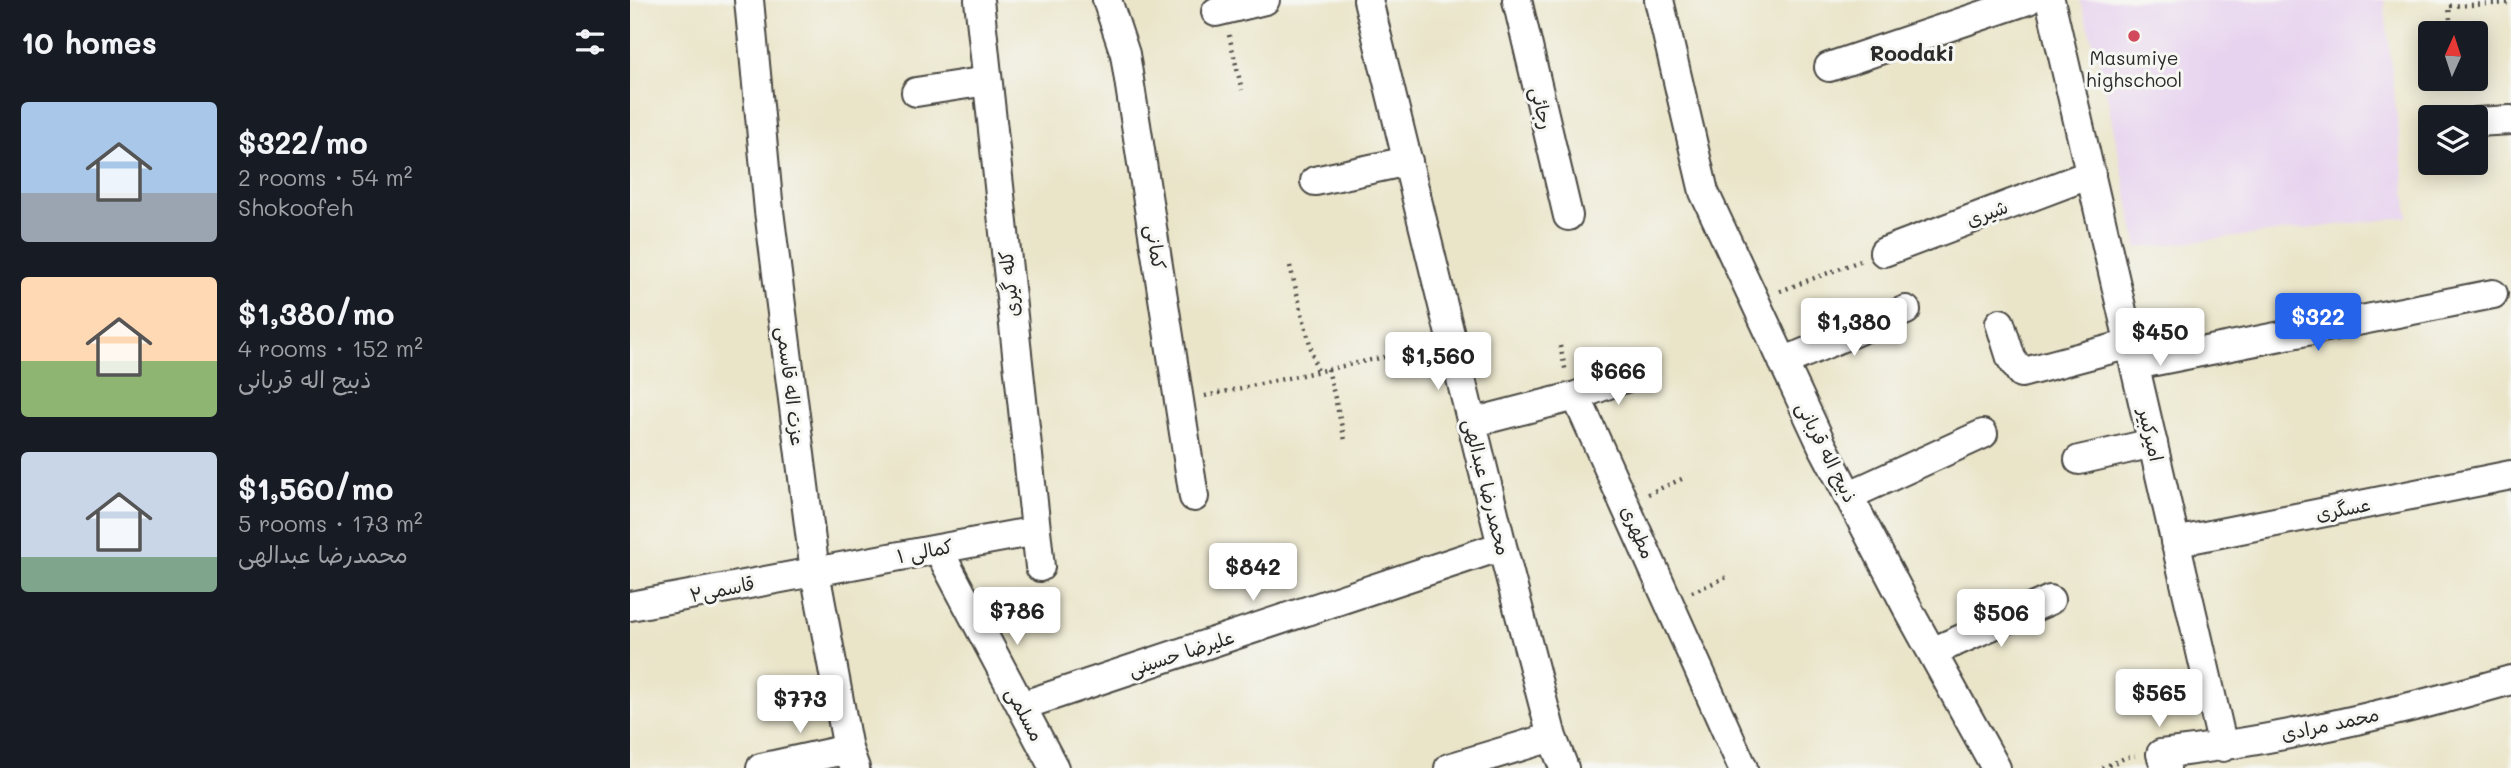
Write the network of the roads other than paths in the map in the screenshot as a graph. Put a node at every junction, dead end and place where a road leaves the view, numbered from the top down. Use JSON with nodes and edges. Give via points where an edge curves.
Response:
{"nodes":[{"id":1,"x":749,"y":0,"type":"edge"},
{"id":2,"x":979,"y":0,"type":"edge"},
{"id":3,"x":1107,"y":0,"type":"edge"},
{"id":4,"x":1265,"y":0,"type":"edge"},
{"id":5,"x":1368,"y":0,"type":"edge"},
{"id":6,"x":1517,"y":0,"type":"edge"},
{"id":7,"x":1659,"y":0,"type":"edge"},
{"id":8,"x":2028,"y":0,"type":"edge"},
{"id":9,"x":2050,"y":0,"type":"edge"},
{"id":10,"x":1220,"y":11,"type":"road end"},
{"id":11,"x":1829,"y":67,"type":"dead end"},
{"id":12,"x":987,"y":81,"type":"junction"},
{"id":13,"x":916,"y":92,"type":"dead end"},
{"id":14,"x":2511,"y":120,"type":"edge"},
{"id":15,"x":2488,"y":121,"type":"edge"},
{"id":16,"x":1408,"y":161,"type":"junction"},
{"id":17,"x":2091,"y":174,"type":"junction"},
{"id":18,"x":1315,"y":181,"type":"dead end"},
{"id":19,"x":1568,"y":216,"type":"dead end"},
{"id":20,"x":1884,"y":252,"type":"road end"},
{"id":21,"x":2493,"y":294,"type":"dead end"},
{"id":22,"x":1906,"y":310,"type":"dead end"},
{"id":23,"x":2000,"y":323,"type":"dead end"},
{"id":24,"x":2132,"y":354,"type":"junction"},
{"id":25,"x":1783,"y":362,"type":"junction"},
{"id":26,"x":1644,"y":371,"type":"dead end"},
{"id":27,"x":1576,"y":396,"type":"junction"},
{"id":28,"x":1471,"y":423,"type":"junction"},
{"id":29,"x":1983,"y":434,"type":"dead end"},
{"id":30,"x":2152,"y":443,"type":"junction"},
{"id":31,"x":2079,"y":460,"type":"dead end"},
{"id":32,"x":2511,"y":475,"type":"edge"},
{"id":33,"x":1849,"y":496,"type":"junction"},
{"id":34,"x":1194,"y":497,"type":"dead end"},
{"id":35,"x":1036,"y":531,"type":"junction"},
{"id":36,"x":2175,"y":542,"type":"junction"},
{"id":37,"x":1502,"y":547,"type":"junction"},
{"id":38,"x":938,"y":549,"type":"junction"},
{"id":39,"x":1040,"y":567,"type":"dead end"},
{"id":40,"x":815,"y":572,"type":"junction"},
{"id":41,"x":2050,"y":600,"type":"dead end"},
{"id":42,"x":630,"y":606,"type":"edge"},
{"id":43,"x":1932,"y":652,"type":"junction"},
{"id":44,"x":2511,"y":680,"type":"edge"},
{"id":45,"x":1021,"y":706,"type":"junction"},
{"id":46,"x":1552,"y":737,"type":"junction"},
{"id":47,"x":2223,"y":747,"type":"junction"},
{"id":48,"x":852,"y":759,"type":"edge"},
{"id":49,"x":761,"y":768,"type":"edge"},
{"id":50,"x":1054,"y":768,"type":"edge"},
{"id":51,"x":1449,"y":768,"type":"edge"},
{"id":52,"x":1564,"y":768,"type":"edge"},
{"id":53,"x":1743,"y":768,"type":"edge"},
{"id":54,"x":1996,"y":768,"type":"edge"},
{"id":55,"x":2166,"y":768,"type":"edge"}],
"edges":[{"from":1,"to":40,"type":"street","name":"عزت اله قاسمی","via":[[769,211]]},
{"from":2,"to":12,"type":"street","name":"کله گیری"},
{"from":3,"to":34,"type":"street","name":"کمانی","via":[[1125,54]]},
{"from":4,"to":10,"type":"street"},
{"from":5,"to":16,"type":"street","name":"محمدرضا عبدالهی"},
{"from":6,"to":19,"type":"street","name":"رجائی"},
{"from":7,"to":25,"type":"street","name":"ذبیح اله قربانی","via":[[1704,192]]},
{"from":8,"to":11,"type":"street"},
{"from":9,"to":17,"type":"street","name":"امیرکبیر"},
{"from":12,"to":13,"type":"street"},
{"from":12,"to":35,"type":"street","name":"کله گیری"},
{"from":14,"to":15,"type":"street"},
{"from":16,"to":18,"type":"street"},
{"from":16,"to":28,"type":"street","name":"محمدرضا عبدالهی"},
{"from":17,"to":20,"type":"street","name":"شیری"},
{"from":17,"to":24,"type":"street","name":"امیرکبیر"},
{"from":21,"to":24,"type":"street"},
{"from":22,"to":25,"type":"street"},
{"from":23,"to":24,"type":"street","via":[[2021,373]]},
{"from":24,"to":30,"type":"street","name":"امیرکبیر"},
{"from":25,"to":33,"type":"street","name":"ذبیح اله قربانی"},
{"from":26,"to":27,"type":"street"},
{"from":27,"to":28,"type":"street"},
{"from":27,"to":53,"type":"street","name":"مطهری"},
{"from":28,"to":37,"type":"street","name":"محمدرضا عبدالهی"},
{"from":29,"to":33,"type":"street"},
{"from":30,"to":31,"type":"street"},
{"from":30,"to":36,"type":"street","name":"امیرکبیر"},
{"from":32,"to":36,"type":"street","name":"عسگری"},
{"from":33,"to":43,"type":"street","name":"ذبیح اله قربانی"},
{"from":35,"to":38,"type":"street","name":"کمالی ۱"},
{"from":35,"to":39,"type":"street","name":"کله گیری"},
{"from":36,"to":47,"type":"street","name":"امیرکبیر"},
{"from":37,"to":45,"type":"street","name":"علیرضا حسینی"},
{"from":37,"to":46,"type":"street","name":"محمدرضا عبدالهی"},
{"from":38,"to":40,"type":"street","name":"کمالی ۱"},
{"from":38,"to":45,"type":"street","name":"مسلمی"},
{"from":40,"to":42,"type":"street","name":"قاسمی۲"},
{"from":40,"to":48,"type":"street","name":"عزت اله قاسمی"},
{"from":41,"to":43,"type":"street"},
{"from":43,"to":54,"type":"street","name":"ذبیح اله قربانی"},
{"from":44,"to":47,"type":"street","name":"محمد مرادی","via":[[2439,701]]},
{"from":45,"to":50,"type":"street","name":"مسلمی"},
{"from":46,"to":51,"type":"street"},
{"from":46,"to":52,"type":"street","name":"محمدرضا عبدالهی"},
{"from":47,"to":55,"type":"street","name":"محمد مرادی","via":[[2161,754]]},
{"from":48,"to":49,"type":"street"}]}
